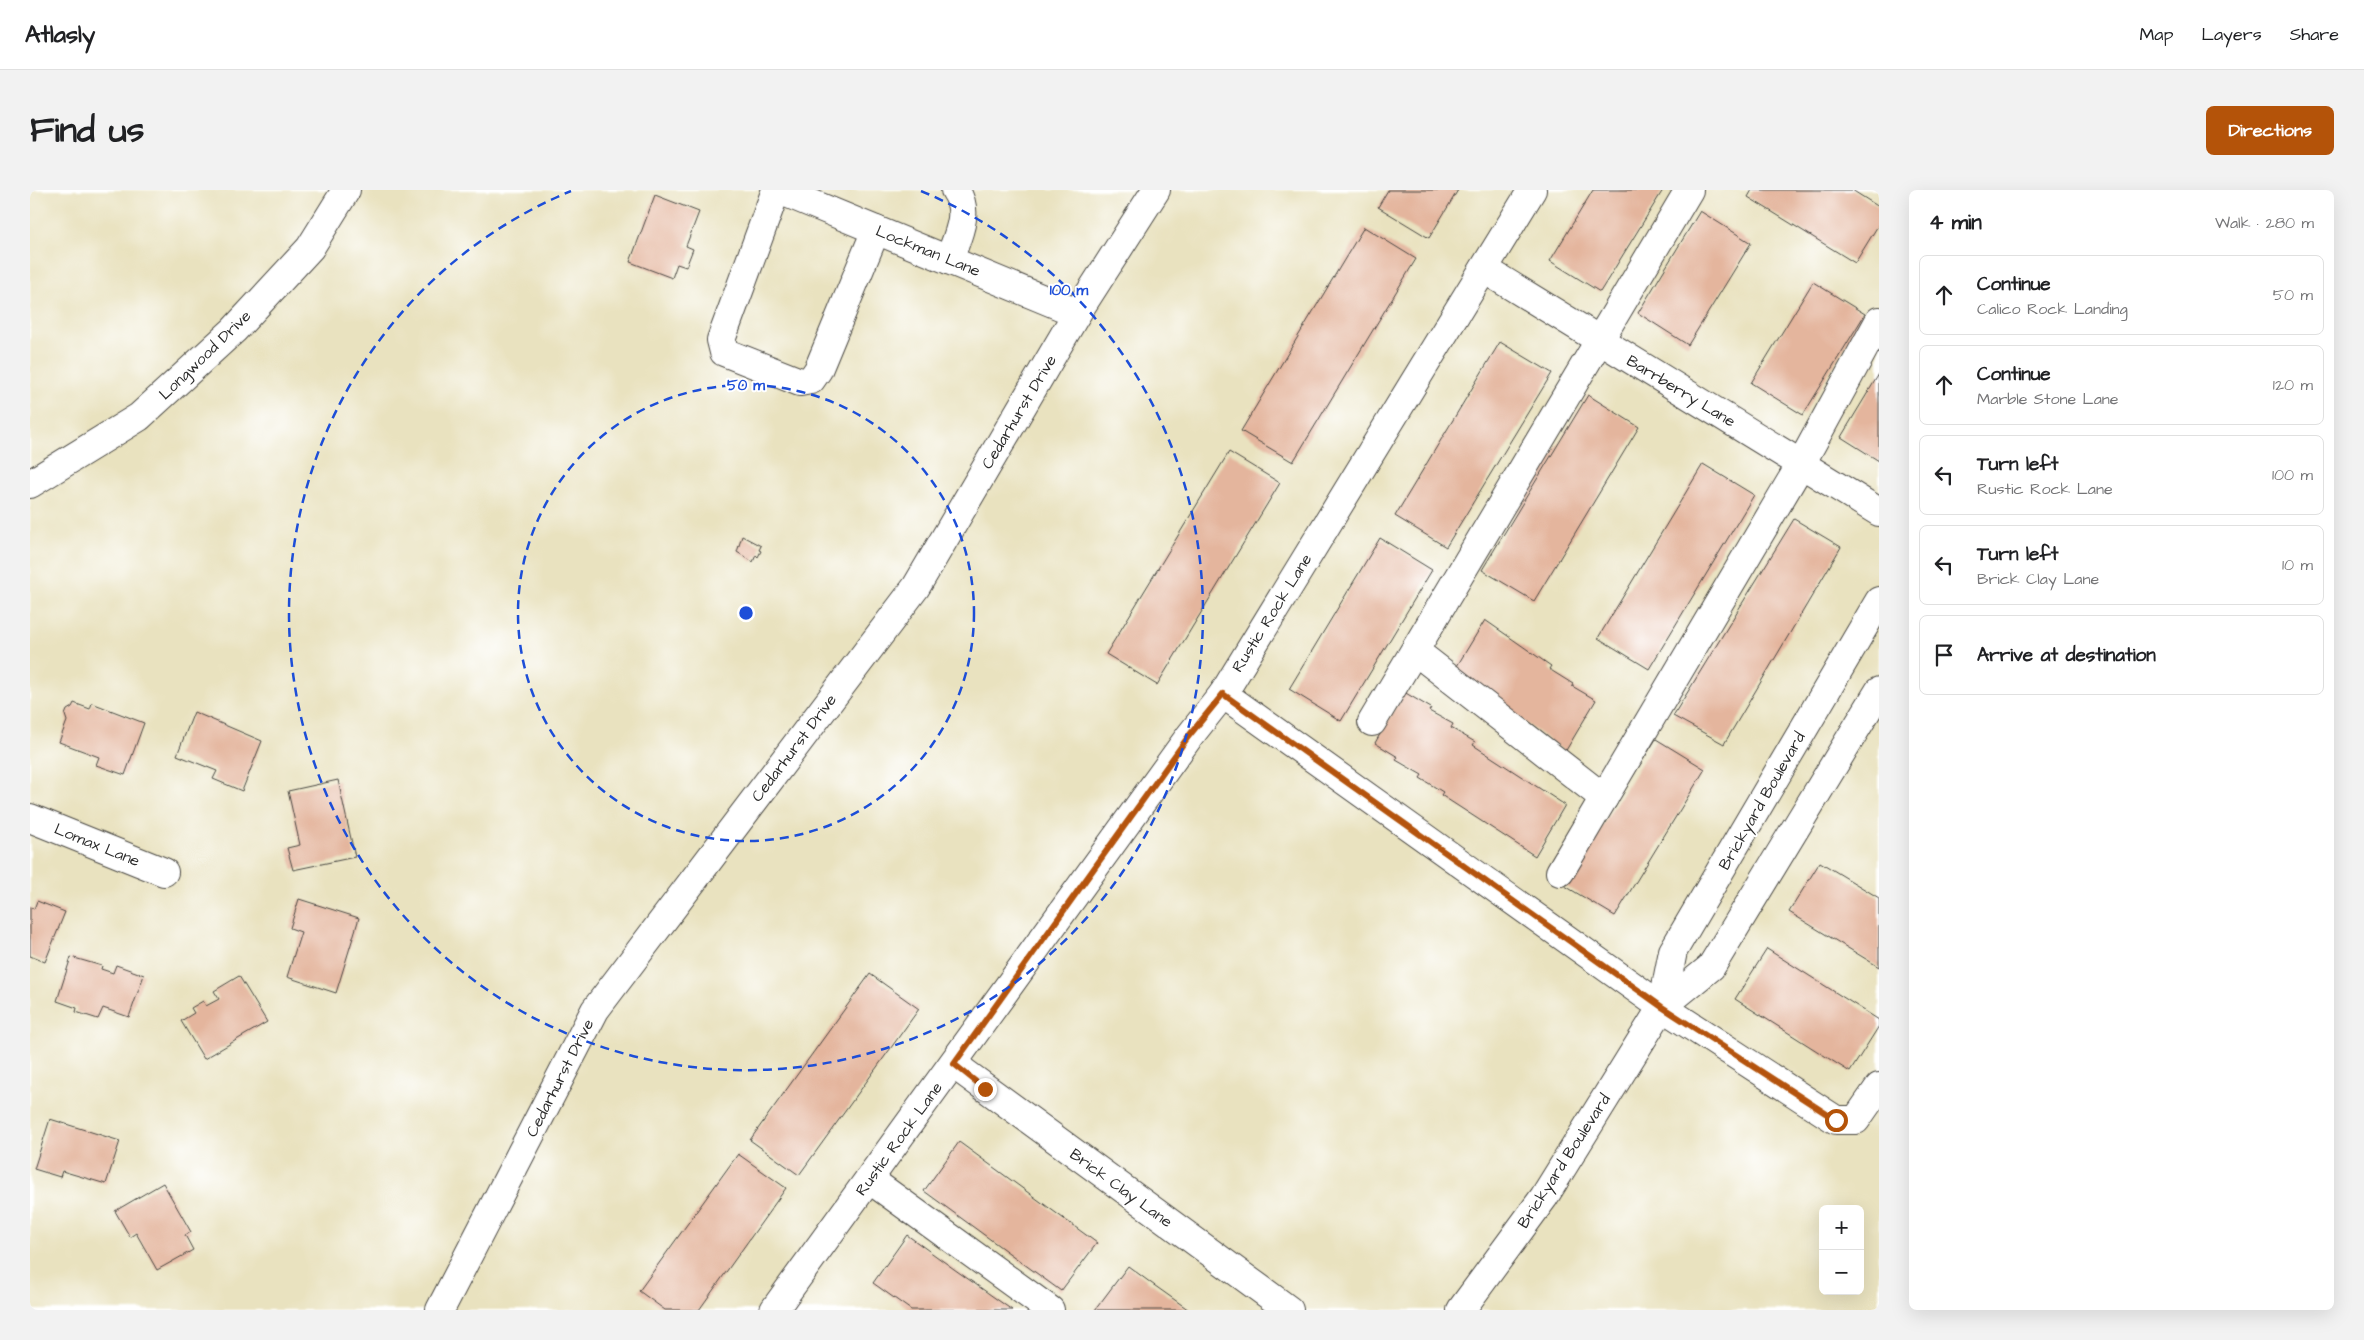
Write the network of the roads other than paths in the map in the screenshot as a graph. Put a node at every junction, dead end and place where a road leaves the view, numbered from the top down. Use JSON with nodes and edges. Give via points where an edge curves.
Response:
{"nodes":[{"id":1,"x":346,"y":190,"type":"edge"},
{"id":2,"x":778,"y":190,"type":"edge"},
{"id":3,"x":956,"y":190,"type":"edge"},
{"id":4,"x":1156,"y":190,"type":"edge"},
{"id":5,"x":1532,"y":190,"type":"edge"},
{"id":6,"x":1689,"y":190,"type":"edge"},
{"id":7,"x":876,"y":230,"type":"junction"},
{"id":8,"x":948,"y":260,"type":"junction"},
{"id":9,"x":1484,"y":269,"type":"junction"},
{"id":10,"x":1077,"y":313,"type":"junction"},
{"id":11,"x":1879,"y":321,"type":"edge"},
{"id":12,"x":1598,"y":340,"type":"junction"},
{"id":13,"x":1801,"y":464,"type":"junction"},
{"id":14,"x":30,"y":484,"type":"edge"},
{"id":15,"x":1879,"y":512,"type":"edge"},
{"id":16,"x":1879,"y":602,"type":"edge"},
{"id":17,"x":1414,"y":651,"type":"junction"},
{"id":18,"x":1879,"y":691,"type":"edge"},
{"id":19,"x":1223,"y":694,"type":"junction"},
{"id":20,"x":1372,"y":722,"type":"dead end"},
{"id":21,"x":1604,"y":798,"type":"junction"},
{"id":22,"x":30,"y":818,"type":"edge"},
{"id":23,"x":164,"y":872,"type":"dead end"},
{"id":24,"x":1560,"y":872,"type":"dead end"},
{"id":25,"x":1662,"y":1007,"type":"junction"},
{"id":26,"x":954,"y":1064,"type":"junction"},
{"id":27,"x":1879,"y":1087,"type":"edge"},
{"id":28,"x":869,"y":1179,"type":"junction"},
{"id":29,"x":440,"y":1310,"type":"edge"},
{"id":30,"x":774,"y":1310,"type":"edge"},
{"id":31,"x":1050,"y":1310,"type":"edge"},
{"id":32,"x":1289,"y":1310,"type":"edge"},
{"id":33,"x":1461,"y":1310,"type":"edge"}],
"edges":[{"from":1,"to":14,"type":"street","name":"Longwood Drive","via":[[310,248],[234,330],[139,417]]},
{"from":2,"to":7,"type":"street","name":"Lockman Lane"},
{"from":2,"to":7,"type":"street","via":[[721,340],[724,352],[800,382],[812,380]]},
{"from":3,"to":8,"type":"street","via":[[962,199],[963,214]]},
{"from":4,"to":10,"type":"street","name":"Cedarhurst Drive"},
{"from":5,"to":9,"type":"street","name":"Rustic Rock Lane"},
{"from":6,"to":12,"type":"street"},
{"from":7,"to":8,"type":"street","name":"Lockman Lane"},
{"from":8,"to":10,"type":"street","name":"Lockman Lane"},
{"from":9,"to":12,"type":"street","name":"Barrberry Lane"},
{"from":9,"to":19,"type":"street","name":"Rustic Rock Lane"},
{"from":10,"to":29,"type":"street","name":"Cedarhurst Drive","via":[[916,586],[595,1010]]},
{"from":11,"to":13,"type":"street"},
{"from":12,"to":13,"type":"street","name":"Barrberry Lane"},
{"from":12,"to":17,"type":"street"},
{"from":13,"to":15,"type":"street","name":"Barrberry Lane"},
{"from":13,"to":21,"type":"street"},
{"from":16,"to":25,"type":"street","name":"Brickyard Boulevard","via":[[1673,951]]},
{"from":17,"to":20,"type":"street"},
{"from":17,"to":21,"type":"street"},
{"from":18,"to":25,"type":"street","name":"Brickyard Boulevard","via":[[1711,967]]},
{"from":19,"to":25,"type":"street"},
{"from":19,"to":26,"type":"street","name":"Rustic Rock Lane","via":[[1188,737]]},
{"from":21,"to":24,"type":"street"},
{"from":22,"to":23,"type":"street","name":"Lomax Lane"},
{"from":25,"to":27,"type":"street","via":[[1836,1120],[1856,1120]]},
{"from":25,"to":33,"type":"street","name":"Brickyard Boulevard","via":[[1544,1197]]},
{"from":26,"to":28,"type":"street","name":"Rustic Rock Lane"},
{"from":26,"to":32,"type":"street","name":"Brick Clay Lane"},
{"from":28,"to":30,"type":"street","name":"Rustic Rock Lane"},
{"from":28,"to":31,"type":"street"}]}
